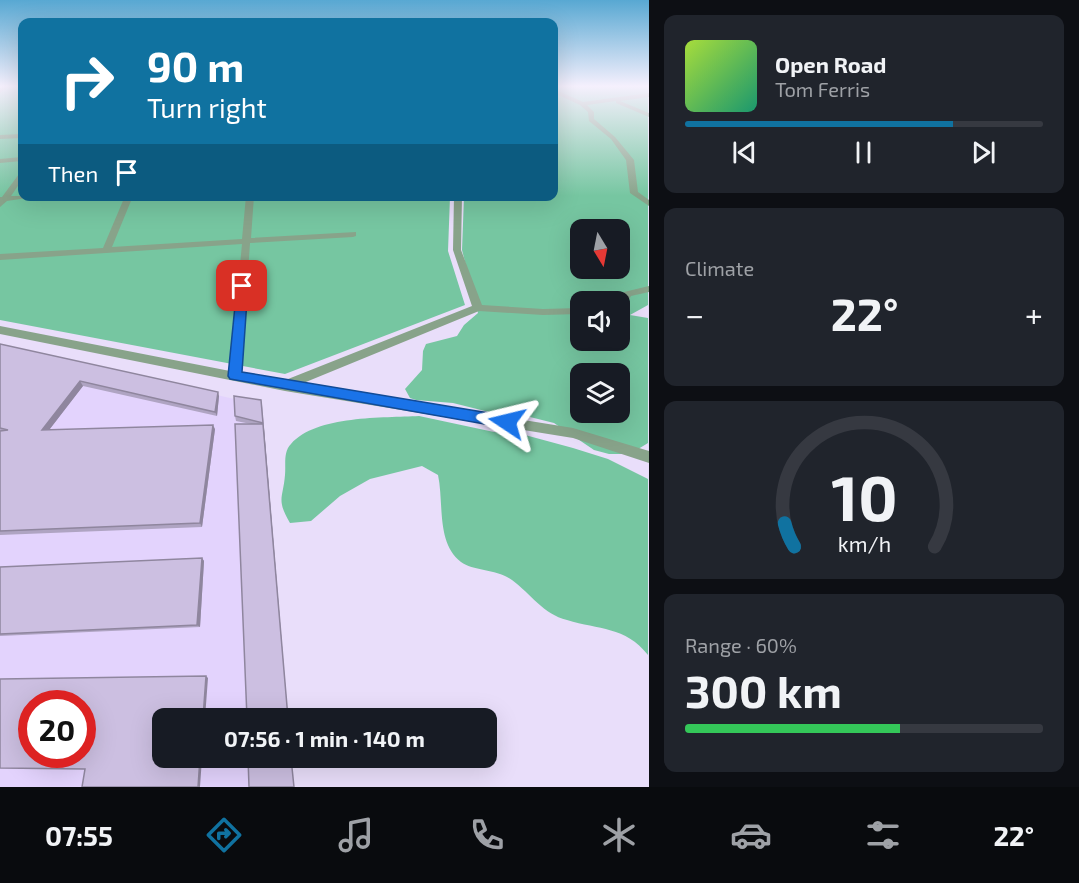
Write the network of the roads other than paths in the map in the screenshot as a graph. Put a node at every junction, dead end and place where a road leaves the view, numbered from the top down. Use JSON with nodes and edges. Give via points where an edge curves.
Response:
{"nodes":[{"id":1,"x":594,"y":123,"type":"edge"},
{"id":2,"x":18,"y":136,"type":"edge"},
{"id":3,"x":0,"y":137,"type":"edge"},
{"id":4,"x":18,"y":159,"type":"edge"},
{"id":5,"x":0,"y":161,"type":"edge"},
{"id":6,"x":18,"y":181,"type":"edge"},
{"id":7,"x":18,"y":199,"type":"edge"},
{"id":8,"x":2,"y":201,"type":"edge"},
{"id":9,"x":127,"y":201,"type":"edge"},
{"id":10,"x":250,"y":201,"type":"edge"},
{"id":11,"x":458,"y":201,"type":"edge"},
{"id":12,"x":648,"y":204,"type":"edge"},
{"id":13,"x":353,"y":234,"type":"dead end"},
{"id":14,"x":246,"y":241,"type":"junction"},
{"id":15,"x":106,"y":250,"type":"junction"},
{"id":16,"x":0,"y":256,"type":"edge"},
{"id":17,"x":648,"y":289,"type":"edge"},
{"id":18,"x":630,"y":294,"type":"edge"},
{"id":19,"x":478,"y":308,"type":"junction"},
{"id":20,"x":570,"y":311,"type":"edge"},
{"id":21,"x":0,"y":330,"type":"edge"},
{"id":22,"x":235,"y":376,"type":"junction"},
{"id":23,"x":285,"y":386,"type":"junction"},
{"id":24,"x":648,"y":457,"type":"edge"}],
"edges":[{"from":1,"to":12,"type":"lane","via":[[630,160],[634,193]]},
{"from":2,"to":3,"type":"lane"},
{"from":4,"to":5,"type":"lane"},
{"from":6,"to":8,"type":"lane"},
{"from":7,"to":8,"type":"lane"},
{"from":9,"to":15,"type":"lane"},
{"from":10,"to":14,"type":"lane"},
{"from":11,"to":19,"type":"lane","via":[[457,250]]},
{"from":13,"to":14,"type":"lane"},
{"from":14,"to":15,"type":"lane"},
{"from":14,"to":22,"type":"lane"},
{"from":15,"to":16,"type":"lane"},
{"from":17,"to":18,"type":"lane"},
{"from":19,"to":20,"type":"lane"},
{"from":19,"to":23,"type":"lane"},
{"from":21,"to":22,"type":"lane"},
{"from":22,"to":23,"type":"lane"},
{"from":23,"to":24,"type":"lane","via":[[573,433]]}]}
